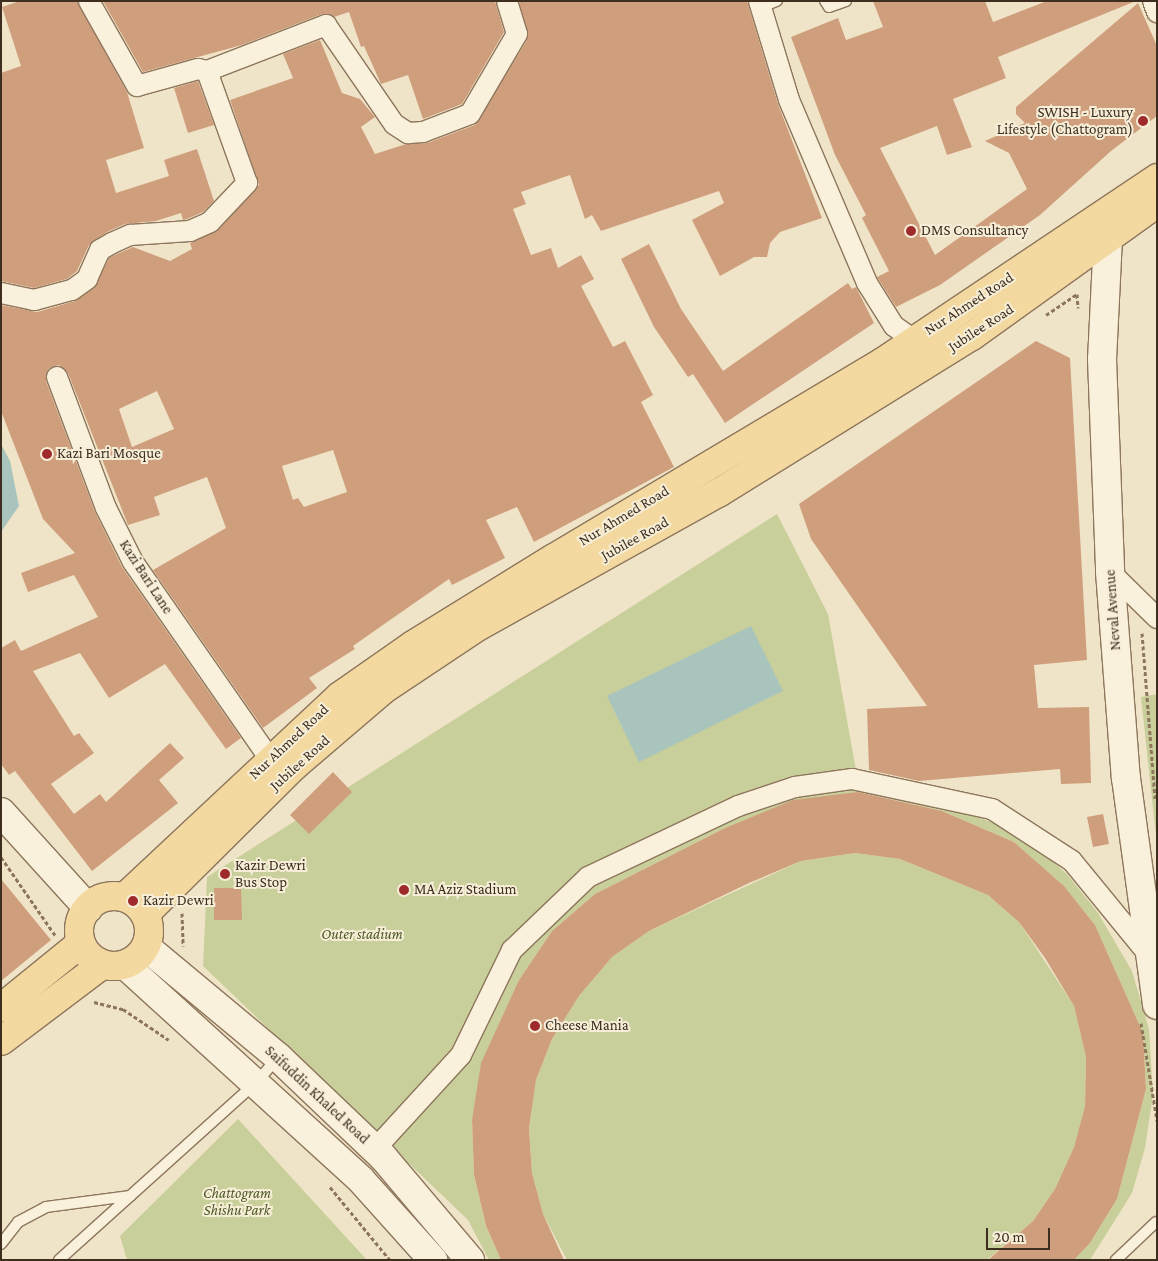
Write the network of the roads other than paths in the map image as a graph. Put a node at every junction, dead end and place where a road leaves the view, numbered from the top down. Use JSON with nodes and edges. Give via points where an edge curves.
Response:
{"nodes":[{"id":1,"x":89,"y":1,"type":"edge"},
{"id":2,"x":507,"y":1,"type":"edge"},
{"id":3,"x":826,"y":1,"type":"edge"},
{"id":4,"x":846,"y":1,"type":"edge"},
{"id":5,"x":1152,"y":1,"type":"edge"},
{"id":6,"x":766,"y":3,"type":"edge"},
{"id":7,"x":1157,"y":12,"type":"edge"},
{"id":8,"x":207,"y":71,"type":"junction"},
{"id":9,"x":1157,"y":178,"type":"edge"},
{"id":10,"x":1157,"y":203,"type":"edge"},
{"id":11,"x":1109,"y":224,"type":"junction"},
{"id":12,"x":1,"y":293,"type":"edge"},
{"id":13,"x":914,"y":340,"type":"junction"},
{"id":14,"x":56,"y":377,"type":"dead end"},
{"id":15,"x":1110,"y":572,"type":"junction"},
{"id":16,"x":1157,"y":618,"type":"edge"},
{"id":17,"x":270,"y":759,"type":"junction"},
{"id":18,"x":1,"y":812,"type":"edge"},
{"id":19,"x":135,"y":906,"type":"junction"},
{"id":20,"x":88,"y":908,"type":"junction"},
{"id":21,"x":81,"y":943,"type":"junction"},
{"id":22,"x":146,"y":947,"type":"junction"},
{"id":23,"x":1148,"y":954,"type":"junction"},
{"id":24,"x":114,"y":965,"type":"junction"},
{"id":25,"x":1,"y":1008,"type":"edge"},
{"id":26,"x":1148,"y":1011,"type":"edge"},
{"id":27,"x":1,"y":1041,"type":"edge"},
{"id":28,"x":278,"y":1058,"type":"junction"},
{"id":29,"x":257,"y":1082,"type":"junction"},
{"id":30,"x":375,"y":1149,"type":"junction"},
{"id":31,"x":130,"y":1196,"type":"junction"},
{"id":32,"x":1156,"y":1222,"type":"edge"},
{"id":33,"x":1,"y":1244,"type":"edge"},
{"id":34,"x":59,"y":1260,"type":"edge"},
{"id":35,"x":432,"y":1260,"type":"edge"},
{"id":36,"x":470,"y":1260,"type":"edge"},
{"id":37,"x":1116,"y":1260,"type":"edge"}],
"edges":[{"from":1,"to":8,"type":"street","via":[[137,86],[198,69]]},
{"from":2,"to":8,"type":"street","via":[[517,34],[470,114],[423,132],[408,133],[394,124],[326,25]]},
{"from":3,"to":4,"type":"lane","via":[[829,7]]},
{"from":5,"to":7,"type":"street"},
{"from":6,"to":13,"type":"street","via":[[789,100],[867,283],[894,326]]},
{"from":8,"to":12,"type":"street","via":[[247,184],[210,222],[190,231],[130,235],[100,250],[87,278],[72,290],[34,300]]},
{"from":9,"to":11,"type":"main road","name":"Nur Ahmed Road"},
{"from":10,"to":11,"type":"main road","name":"Jubilee Road"},
{"from":11,"to":13,"type":"main road","name":"Nur Ahmed Road"},
{"from":11,"to":15,"type":"main road","name":"Neval Avenue","via":[[1102,359]]},
{"from":11,"to":19,"type":"main road","name":"Jubilee Road","via":[[972,336],[720,492],[479,626],[384,690]]},
{"from":13,"to":17,"type":"main road","name":"Nur Ahmed Road","via":[[413,645],[340,696]]},
{"from":14,"to":17,"type":"street","name":"Kazi Bari Lane","via":[[106,508],[133,562]]},
{"from":15,"to":16,"type":"street"},
{"from":15,"to":23,"type":"main road","name":"Neval Avenue","via":[[1126,778]]},
{"from":17,"to":19,"type":"main road","name":"Nur Ahmed Road"},
{"from":18,"to":20,"type":"main road"},
{"from":19,"to":20,"type":"main road","via":[[105,897]]},
{"from":19,"to":22,"type":"main road","via":[[150,930]]},
{"from":20,"to":21,"type":"main road","via":[[79,924]]},
{"from":21,"to":24,"type":"main road","via":[[89,956]]},
{"from":21,"to":25,"type":"main road"},
{"from":22,"to":24,"type":"main road"},
{"from":22,"to":28,"type":"main road","name":"Saifuddin Khaled Road"},
{"from":23,"to":26,"type":"main road","name":"Neval Avenue"},
{"from":23,"to":30,"type":"street","via":[[1072,861],[992,809],[852,779],[795,787],[738,806],[588,877],[512,950],[461,1055]]},
{"from":24,"to":27,"type":"main road"},
{"from":24,"to":29,"type":"main road","name":"Saifuddin Khaled Road"},
{"from":28,"to":29,"type":"lane"},
{"from":28,"to":30,"type":"main road","name":"Saifuddin Khaled Road"},
{"from":29,"to":31,"type":"lane"},
{"from":29,"to":35,"type":"main road","name":"Saifuddin Khaled Road","via":[[361,1180]]},
{"from":30,"to":36,"type":"main road","name":"Saifuddin Khaled Road"},
{"from":31,"to":33,"type":"lane","via":[[46,1207],[18,1222]]},
{"from":31,"to":34,"type":"lane"},
{"from":32,"to":37,"type":"lane"}]}
